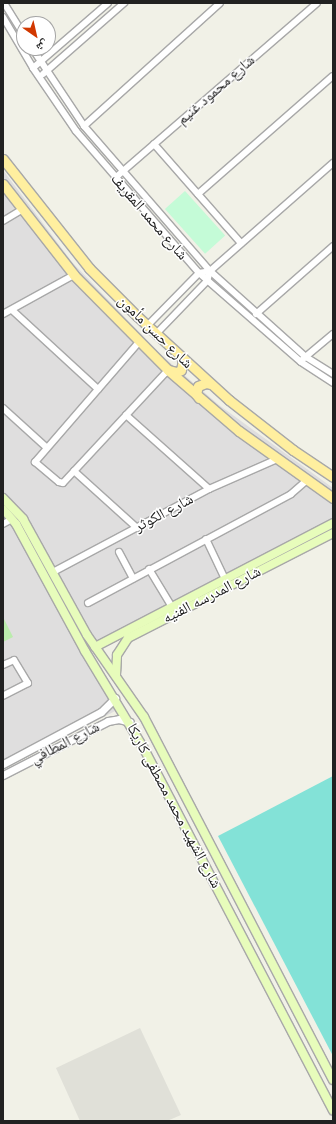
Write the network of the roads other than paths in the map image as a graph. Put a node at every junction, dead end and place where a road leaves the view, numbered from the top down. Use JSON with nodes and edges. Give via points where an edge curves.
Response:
{"nodes":[{"id":1,"x":4,"y":3,"type":"edge"},
{"id":2,"x":108,"y":3,"type":"edge"},
{"id":3,"x":124,"y":3,"type":"edge"},
{"id":4,"x":220,"y":3,"type":"edge"},
{"id":5,"x":317,"y":3,"type":"edge"},
{"id":6,"x":3,"y":17,"type":"edge"},
{"id":7,"x":16,"y":22,"type":"edge"},
{"id":8,"x":37,"y":56,"type":"edge"},
{"id":9,"x":40,"y":62,"type":"junction"},
{"id":10,"x":33,"y":68,"type":"junction"},
{"id":11,"x":46,"y":71,"type":"junction"},
{"id":12,"x":333,"y":76,"type":"edge"},
{"id":13,"x":39,"y":77,"type":"junction"},
{"id":14,"x":84,"y":126,"type":"junction"},
{"id":15,"x":154,"y":144,"type":"junction"},
{"id":16,"x":3,"y":159,"type":"edge"},
{"id":17,"x":333,"y":163,"type":"edge"},
{"id":18,"x":122,"y":172,"type":"junction"},
{"id":19,"x":115,"y":178,"type":"junction"},
{"id":20,"x":3,"y":184,"type":"edge"},
{"id":21,"x":198,"y":194,"type":"junction"},
{"id":22,"x":6,"y":195,"type":"edge"},
{"id":23,"x":23,"y":209,"type":"junction"},
{"id":24,"x":3,"y":221,"type":"edge"},
{"id":25,"x":241,"y":243,"type":"junction"},
{"id":26,"x":333,"y":246,"type":"edge"},
{"id":27,"x":210,"y":271,"type":"junction"},
{"id":28,"x":199,"y":273,"type":"junction"},
{"id":29,"x":74,"y":275,"type":"junction"},
{"id":30,"x":207,"y":280,"type":"junction"},
{"id":31,"x":12,"y":310,"type":"junction"},
{"id":32,"x":3,"y":314,"type":"edge"},
{"id":33,"x":256,"y":314,"type":"junction"},
{"id":34,"x":147,"y":326,"type":"junction"},
{"id":35,"x":156,"y":334,"type":"junction"},
{"id":36,"x":333,"y":334,"type":"edge"},
{"id":37,"x":139,"y":342,"type":"junction"},
{"id":38,"x":181,"y":356,"type":"junction"},
{"id":39,"x":306,"y":357,"type":"junction"},
{"id":40,"x":300,"y":362,"type":"junction"},
{"id":41,"x":168,"y":370,"type":"junction"},
{"id":42,"x":333,"y":374,"type":"edge"},
{"id":43,"x":333,"y":383,"type":"edge"},
{"id":44,"x":210,"y":384,"type":"junction"},
{"id":45,"x":98,"y":389,"type":"junction"},
{"id":46,"x":199,"y":398,"type":"junction"},
{"id":47,"x":3,"y":408,"type":"edge"},
{"id":48,"x":126,"y":416,"type":"junction"},
{"id":49,"x":46,"y":447,"type":"junction"},
{"id":50,"x":277,"y":459,"type":"junction"},
{"id":51,"x":74,"y":471,"type":"junction"},
{"id":52,"x":333,"y":476,"type":"edge"},
{"id":53,"x":307,"y":480,"type":"junction"},
{"id":54,"x":209,"y":490,"type":"junction"},
{"id":55,"x":3,"y":498,"type":"edge"},
{"id":56,"x":333,"y":498,"type":"edge"},
{"id":57,"x":3,"y":509,"type":"edge"},
{"id":58,"x":12,"y":519,"type":"junction"},
{"id":59,"x":333,"y":523,"type":"edge"},
{"id":60,"x":3,"y":524,"type":"edge"},
{"id":61,"x":137,"y":528,"type":"junction"},
{"id":62,"x":333,"y":533,"type":"edge"},
{"id":63,"x":206,"y":539,"type":"junction"},
{"id":64,"x":119,"y":552,"type":"dead end"},
{"id":65,"x":149,"y":569,"type":"junction"},
{"id":66,"x":53,"y":572,"type":"junction"},
{"id":67,"x":133,"y":578,"type":"junction"},
{"id":68,"x":225,"y":578,"type":"junction"},
{"id":69,"x":88,"y":603,"type":"dead end"},
{"id":70,"x":172,"y":607,"type":"junction"},
{"id":71,"x":111,"y":638,"type":"junction"},
{"id":72,"x":95,"y":647,"type":"junction"},
{"id":73,"x":119,"y":650,"type":"junction"},
{"id":74,"x":3,"y":665,"type":"edge"},
{"id":75,"x":116,"y":676,"type":"junction"},
{"id":76,"x":3,"y":696,"type":"edge"},
{"id":77,"x":115,"y":698,"type":"junction"},
{"id":78,"x":97,"y":714,"type":"junction"},
{"id":79,"x":130,"y":722,"type":"junction"},
{"id":80,"x":102,"y":724,"type":"junction"},
{"id":81,"x":3,"y":764,"type":"edge"},
{"id":82,"x":3,"y":775,"type":"edge"},
{"id":83,"x":326,"y":1067,"type":"junction"},
{"id":84,"x":314,"y":1073,"type":"junction"},
{"id":85,"x":333,"y":1080,"type":"edge"},
{"id":86,"x":333,"y":1084,"type":"edge"},
{"id":87,"x":322,"y":1090,"type":"junction"},
{"id":88,"x":333,"y":1110,"type":"edge"}],
"edges":[{"from":1,"to":7,"type":"street"},
{"from":2,"to":9,"type":"street"},
{"from":3,"to":11,"type":"street"},
{"from":4,"to":14,"type":"street"},
{"from":5,"to":15,"type":"street","name":"شارع محمود غنيم"},
{"from":6,"to":10,"type":"street","name":"شارع محمد المقريف"},
{"from":8,"to":9,"type":"street","name":"شارع محمد المقريف"},
{"from":9,"to":10,"type":"street"},
{"from":9,"to":11,"type":"street","name":"شارع محمد المقريف"},
{"from":10,"to":13,"type":"street","name":"شارع محمد المقريف"},
{"from":11,"to":13,"type":"street"},
{"from":11,"to":14,"type":"street","name":"شارع محمد المقريف"},
{"from":12,"to":21,"type":"street"},
{"from":13,"to":19,"type":"street","name":"شارع محمد المقريف","via":[[76,131]]},
{"from":14,"to":18,"type":"street","name":"شارع محمد المقريف"},
{"from":15,"to":18,"type":"street","name":"شارع محمود غنيم"},
{"from":15,"to":21,"type":"street"},
{"from":16,"to":34,"type":"main road","name":"شارع حسن مأمون","via":[[89,268]]},
{"from":17,"to":25,"type":"street"},
{"from":18,"to":19,"type":"street","name":"شارع محمود غنيم"},
{"from":18,"to":27,"type":"street","name":"شارع محمد المقريف"},
{"from":19,"to":28,"type":"street","name":"شارع محمد المقريف"},
{"from":20,"to":22,"type":"main road","name":"شارع حسن مأمون"},
{"from":21,"to":25,"type":"street"},
{"from":22,"to":23,"type":"main road","name":"شارع حسن مأمون"},
{"from":23,"to":24,"type":"street"},
{"from":23,"to":29,"type":"main road","name":"شارع حسن مأمون"},
{"from":25,"to":27,"type":"street"},
{"from":26,"to":33,"type":"street"},
{"from":27,"to":28,"type":"street"},
{"from":27,"to":30,"type":"street"},
{"from":27,"to":33,"type":"street","name":"شارع محمد المقريف"},
{"from":28,"to":30,"type":"street","name":"شارع محمد المقريف"},
{"from":28,"to":34,"type":"street"},
{"from":29,"to":31,"type":"street"},
{"from":29,"to":37,"type":"main road","name":"شارع حسن مأمون"},
{"from":30,"to":35,"type":"street"},
{"from":30,"to":40,"type":"street","name":"شارع محمد المقريف"},
{"from":31,"to":32,"type":"street"},
{"from":31,"to":45,"type":"street"},
{"from":33,"to":39,"type":"street","name":"شارع محمد المقريف"},
{"from":34,"to":35,"type":"main road","name":"شارع حسن مأمون"},
{"from":35,"to":38,"type":"main road","name":"شارع حسن مأمون"},
{"from":36,"to":39,"type":"street"},
{"from":37,"to":41,"type":"main road","name":"شارع حسن مأمون"},
{"from":37,"to":45,"type":"street"},
{"from":38,"to":41,"type":"main road","via":[[181,370]]},
{"from":38,"to":44,"type":"main road","name":"شارع حسن مأمون"},
{"from":39,"to":40,"type":"street"},
{"from":39,"to":42,"type":"street","name":"شارع محمد المقريف"},
{"from":40,"to":43,"type":"street","name":"شارع محمد المقريف"},
{"from":41,"to":46,"type":"main road","name":"شارع حسن مأمون"},
{"from":41,"to":48,"type":"street"},
{"from":44,"to":46,"type":"main road","via":[[198,386],[196,394]]},
{"from":44,"to":52,"type":"main road","name":"شارع حسن مأمون","via":[[287,445]]},
{"from":45,"to":49,"type":"street"},
{"from":46,"to":50,"type":"main road","name":"شارع حسن مأمون"},
{"from":47,"to":49,"type":"street"},
{"from":48,"to":51,"type":"street"},
{"from":48,"to":54,"type":"street"},
{"from":49,"to":51,"type":"street","via":[[34,461],[59,482],[63,483]]},
{"from":50,"to":53,"type":"main road","name":"شارع حسن مأمون"},
{"from":50,"to":54,"type":"street","name":"شارع الكوثر"},
{"from":51,"to":61,"type":"street"},
{"from":53,"to":56,"type":"main road","name":"شارع حسن مأمون"},
{"from":53,"to":63,"type":"street","via":[[294,493]]},
{"from":54,"to":61,"type":"street","name":"شارع الكوثر"},
{"from":55,"to":66,"type":"main road","name":"شارع الشهيد محمد مصطفى كاريكا","via":[[23,519]]},
{"from":57,"to":58,"type":"main road","name":"شارع الشهيد محمد مصطفى كاريكا"},
{"from":58,"to":60,"type":"street"},
{"from":58,"to":77,"type":"main road","name":"شارع الشهيد محمد مصطفى كاريكا","via":[[85,651]]},
{"from":59,"to":68,"type":"main road","name":"شارع المدرسه الفنيه"},
{"from":61,"to":66,"type":"street","name":"شارع الكوثر"},
{"from":62,"to":73,"type":"main road","name":"شارع المدرسه الفنيه","via":[[128,638]]},
{"from":63,"to":65,"type":"street"},
{"from":63,"to":68,"type":"street"},
{"from":64,"to":67,"type":"street"},
{"from":65,"to":67,"type":"street"},
{"from":65,"to":70,"type":"street"},
{"from":66,"to":72,"type":"main road","name":"شارع الشهيد محمد مصطفى كاريكا"},
{"from":67,"to":69,"type":"street"},
{"from":68,"to":70,"type":"main road","name":"شارع المدرسه الفنيه"},
{"from":70,"to":71,"type":"main road","name":"شارع المدرسه الفنيه"},
{"from":71,"to":72,"type":"main road","name":"شارع المدرسه الفنيه"},
{"from":71,"to":73,"type":"main road"},
{"from":72,"to":75,"type":"main road","name":"شارع الشهيد محمد مصطفى كاريكا"},
{"from":73,"to":75,"type":"main road","via":[[115,660]]},
{"from":74,"to":76,"type":"street","via":[[14,660],[28,683]]},
{"from":75,"to":83,"type":"main road","name":"شارع الشهيد محمد مصطفى كاريكا","via":[[152,732]]},
{"from":77,"to":78,"type":"street","name":"شارع المطافي"},
{"from":77,"to":79,"type":"main road","name":"شارع الشهيد محمد مصطفى كاريكا"},
{"from":78,"to":80,"type":"street","via":[[102,718]]},
{"from":78,"to":81,"type":"street","name":"شارع المطافي"},
{"from":79,"to":80,"type":"street","name":"شارع المطافي","via":[[115,719]]},
{"from":79,"to":84,"type":"main road","name":"شارع الشهيد محمد مصطفى كاريكا"},
{"from":80,"to":82,"type":"street","name":"شارع المطافي"},
{"from":83,"to":84,"type":"main road","via":[[321,1073]]},
{"from":83,"to":85,"type":"main road","name":"شارع الشهيد محمد مصطفى كاريكا"},
{"from":84,"to":87,"type":"main road","name":"شارع الشهيد محمد مصطفى كاريكا"},
{"from":86,"to":87,"type":"main road"},
{"from":87,"to":88,"type":"main road","name":"شارع الشهيد محمد مصطفى كاريكا"}]}
